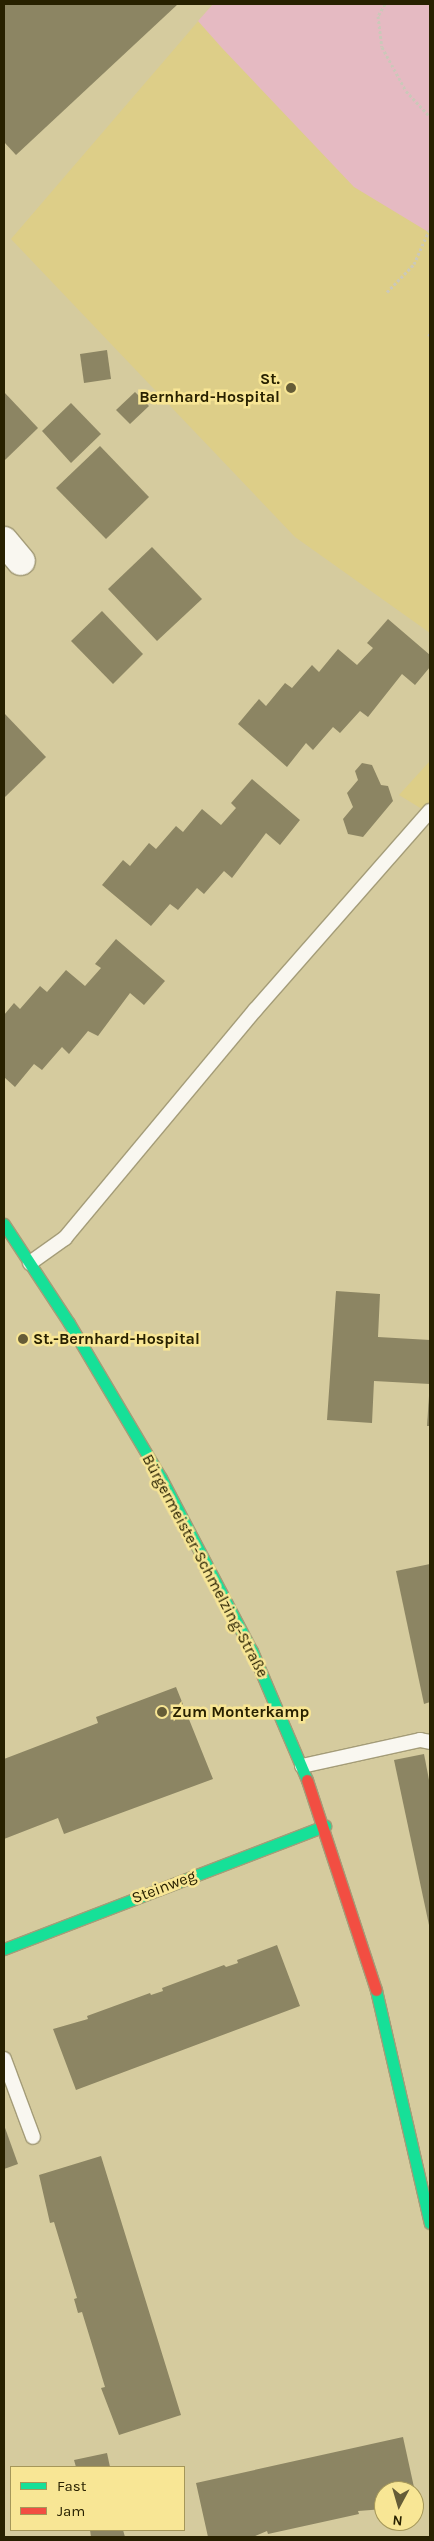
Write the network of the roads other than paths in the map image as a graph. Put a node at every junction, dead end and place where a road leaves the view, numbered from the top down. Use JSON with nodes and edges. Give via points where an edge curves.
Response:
{"nodes":[{"id":1,"x":4,"y":540,"type":"edge"},
{"id":2,"x":21,"y":561,"type":"dead end"},
{"id":3,"x":428,"y":817,"type":"edge"},
{"id":4,"x":4,"y":1224,"type":"edge"},
{"id":5,"x":30,"y":1263,"type":"junction"},
{"id":6,"x":430,"y":1742,"type":"edge"},
{"id":7,"x":302,"y":1766,"type":"junction"},
{"id":8,"x":324,"y":1826,"type":"junction"},
{"id":9,"x":4,"y":1949,"type":"edge"},
{"id":10,"x":4,"y":2059,"type":"edge"},
{"id":11,"x":33,"y":2136,"type":"dead end"},
{"id":12,"x":430,"y":2223,"type":"edge"}],
"edges":[{"from":1,"to":2,"type":"street"},
{"from":3,"to":5,"type":"lane","via":[[268,994],[72,1231]]},
{"from":4,"to":5,"type":"street","name":"Bürgermeister-Schmelzing-Straße"},
{"from":5,"to":7,"type":"street","name":"Bürgermeister-Schmelzing-Straße","via":[[161,1478],[252,1651]]},
{"from":6,"to":7,"type":"lane","via":[[420,1740]]},
{"from":7,"to":8,"type":"street","name":"Bürgermeister-Schmelzing-Straße"},
{"from":8,"to":9,"type":"street","name":"Steinweg"},
{"from":8,"to":12,"type":"street","name":"Bürgermeister-Schmelzing-Straße","via":[[374,1980]]},
{"from":10,"to":11,"type":"lane"}]}
